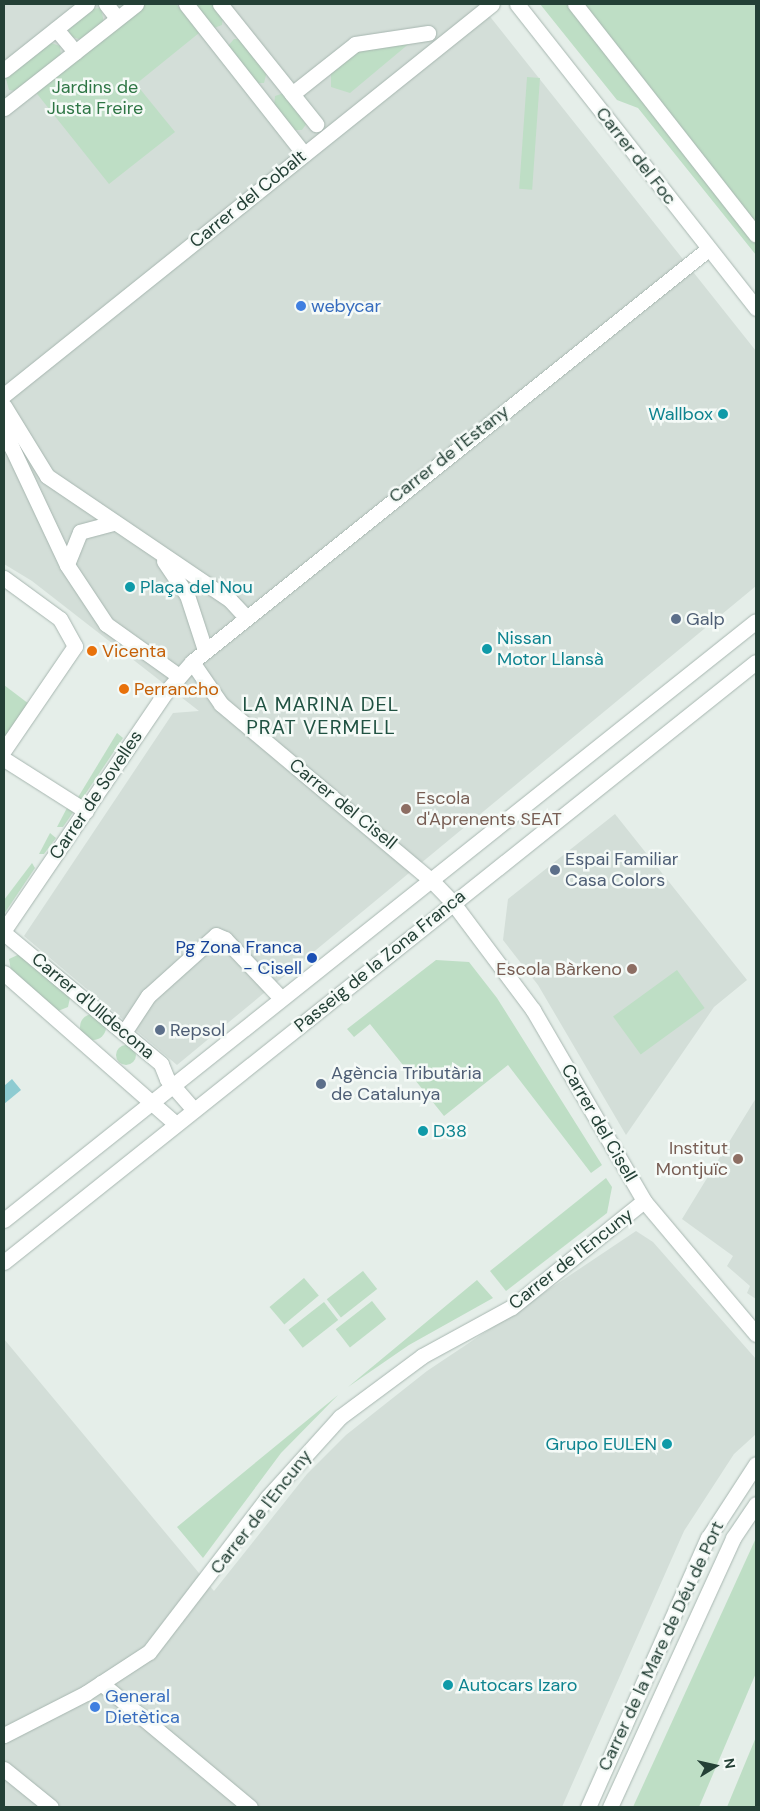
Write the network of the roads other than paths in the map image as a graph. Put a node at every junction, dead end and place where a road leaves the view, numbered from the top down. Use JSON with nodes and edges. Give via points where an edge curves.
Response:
{"nodes":[{"id":1,"x":87,"y":4,"type":"edge"},
{"id":2,"x":106,"y":4,"type":"edge"},
{"id":3,"x":136,"y":4,"type":"edge"},
{"id":4,"x":186,"y":4,"type":"edge"},
{"id":5,"x":220,"y":4,"type":"edge"},
{"id":6,"x":492,"y":4,"type":"edge"},
{"id":7,"x":517,"y":4,"type":"edge"},
{"id":8,"x":575,"y":4,"type":"edge"},
{"id":9,"x":117,"y":18,"type":"junction"},
{"id":10,"x":236,"y":24,"type":"junction"},
{"id":11,"x":56,"y":29,"type":"junction"},
{"id":12,"x":428,"y":33,"type":"dead end"},
{"id":13,"x":215,"y":41,"type":"junction"},
{"id":14,"x":75,"y":52,"type":"junction"},
{"id":15,"x":4,"y":70,"type":"edge"},
{"id":16,"x":281,"y":80,"type":"junction"},
{"id":17,"x":292,"y":94,"type":"junction"},
{"id":18,"x":260,"y":98,"type":"junction"},
{"id":19,"x":6,"y":101,"type":"edge"},
{"id":20,"x":316,"y":124,"type":"dead end"},
{"id":21,"x":304,"y":154,"type":"junction"},
{"id":22,"x":756,"y":235,"type":"edge"},
{"id":23,"x":708,"y":249,"type":"junction"},
{"id":24,"x":756,"y":308,"type":"edge"},
{"id":25,"x":4,"y":395,"type":"edge"},
{"id":26,"x":4,"y":406,"type":"edge"},
{"id":27,"x":4,"y":417,"type":"edge"},
{"id":28,"x":113,"y":523,"type":"junction"},
{"id":29,"x":156,"y":551,"type":"junction"},
{"id":30,"x":67,"y":565,"type":"junction"},
{"id":31,"x":4,"y":578,"type":"edge"},
{"id":32,"x":246,"y":616,"type":"junction"},
{"id":33,"x":756,"y":621,"type":"edge"},
{"id":34,"x":205,"y":650,"type":"junction"},
{"id":35,"x":192,"y":662,"type":"junction"},
{"id":36,"x":756,"y":662,"type":"edge"},
{"id":37,"x":178,"y":676,"type":"junction"},
{"id":38,"x":4,"y":750,"type":"edge"},
{"id":39,"x":4,"y":759,"type":"edge"},
{"id":40,"x":86,"y":811,"type":"junction"},
{"id":41,"x":433,"y":882,"type":"junction"},
{"id":42,"x":453,"y":903,"type":"junction"},
{"id":43,"x":4,"y":932,"type":"edge"},
{"id":44,"x":4,"y":973,"type":"edge"},
{"id":45,"x":277,"y":994,"type":"dead end"},
{"id":46,"x":125,"y":1031,"type":"junction"},
{"id":47,"x":173,"y":1086,"type":"junction"},
{"id":48,"x":152,"y":1103,"type":"junction"},
{"id":49,"x":194,"y":1110,"type":"junction"},
{"id":50,"x":176,"y":1124,"type":"junction"},
{"id":51,"x":644,"y":1202,"type":"junction"},
{"id":52,"x":4,"y":1220,"type":"edge"},
{"id":53,"x":4,"y":1262,"type":"edge"},
{"id":54,"x":756,"y":1334,"type":"edge"},
{"id":55,"x":756,"y":1464,"type":"edge"},
{"id":56,"x":756,"y":1504,"type":"edge"},
{"id":57,"x":101,"y":1683,"type":"junction"},
{"id":58,"x":4,"y":1736,"type":"edge"},
{"id":59,"x":4,"y":1769,"type":"edge"},
{"id":60,"x":51,"y":1807,"type":"edge"},
{"id":61,"x":250,"y":1807,"type":"edge"},
{"id":62,"x":588,"y":1807,"type":"edge"},
{"id":63,"x":610,"y":1807,"type":"edge"}],
"edges":[{"from":1,"to":11,"type":"street"},
{"from":2,"to":9,"type":"street"},
{"from":3,"to":9,"type":"street"},
{"from":4,"to":13,"type":"street"},
{"from":5,"to":10,"type":"street"},
{"from":6,"to":21,"type":"street","name":"Carrer del Cobalt"},
{"from":7,"to":23,"type":"street","name":"Carrer del Foc"},
{"from":8,"to":22,"type":"street"},
{"from":9,"to":14,"type":"street"},
{"from":10,"to":13,"type":"street"},
{"from":10,"to":16,"type":"street"},
{"from":11,"to":14,"type":"street"},
{"from":11,"to":15,"type":"street"},
{"from":12,"to":17,"type":"street","via":[[354,44]]},
{"from":13,"to":18,"type":"street"},
{"from":14,"to":19,"type":"street"},
{"from":16,"to":17,"type":"street"},
{"from":16,"to":18,"type":"street"},
{"from":17,"to":20,"type":"street"},
{"from":18,"to":21,"type":"street"},
{"from":21,"to":25,"type":"street","name":"Carrer del Cobalt"},
{"from":23,"to":24,"type":"street","name":"Carrer del Foc"},
{"from":23,"to":32,"type":"street","name":"Carrer de l'Estany"},
{"from":26,"to":28,"type":"street","via":[[47,476]]},
{"from":27,"to":30,"type":"street","via":[[12,448]]},
{"from":28,"to":29,"type":"street"},
{"from":28,"to":30,"type":"street","via":[[80,532]]},
{"from":29,"to":32,"type":"street","via":[[230,600]]},
{"from":29,"to":34,"type":"street","via":[[187,595]]},
{"from":30,"to":37,"type":"street","via":[[106,624]]},
{"from":31,"to":38,"type":"street","via":[[60,618],[75,646]]},
{"from":32,"to":34,"type":"street","name":"Carrer de l'Estany"},
{"from":33,"to":41,"type":"street","name":"Passeig de la Zona Franca"},
{"from":34,"to":35,"type":"street","name":"Carrer de l'Estany"},
{"from":35,"to":37,"type":"street","name":"Carrer de Sovelles"},
{"from":35,"to":41,"type":"street","name":"Carrer del Cisell","via":[[221,704]]},
{"from":36,"to":42,"type":"street","name":"Passeig de la Zona Franca"},
{"from":37,"to":40,"type":"street","name":"Carrer de Sovelles"},
{"from":39,"to":40,"type":"street"},
{"from":40,"to":43,"type":"street","name":"Carrer de Sovelles"},
{"from":41,"to":42,"type":"street","name":"Carrer del Cisell"},
{"from":41,"to":47,"type":"street","name":"Passeig de la Zona Franca"},
{"from":42,"to":49,"type":"street","name":"Passeig de la Zona Franca"},
{"from":42,"to":51,"type":"street","name":"Carrer del Cisell","via":[[533,1010]]},
{"from":43,"to":46,"type":"street","name":"Carrer d'Ulldecona"},
{"from":44,"to":48,"type":"street","name":"Carrer d'Ulldecona"},
{"from":45,"to":46,"type":"street","via":[[225,938],[216,935],[148,996]]},
{"from":46,"to":47,"type":"street","name":"Carrer d'Ulldecona","via":[[161,1064]]},
{"from":47,"to":48,"type":"street","name":"Passeig de la Zona Franca"},
{"from":47,"to":49,"type":"street","name":"Carrer d'Ulldecona"},
{"from":48,"to":50,"type":"street","name":"Carrer d'Ulldecona"},
{"from":48,"to":52,"type":"street","name":"Passeig de la Zona Franca"},
{"from":49,"to":50,"type":"street","name":"Passeig de la Zona Franca"},
{"from":50,"to":53,"type":"street","name":"Passeig de la Zona Franca"},
{"from":51,"to":54,"type":"street","name":"Carrer del Cisell"},
{"from":51,"to":57,"type":"street","name":"Carrer de l'Encuny","via":[[512,1307],[422,1356],[340,1417],[272,1492],[149,1652]]},
{"from":55,"to":62,"type":"street","name":"Carrer de la Mare de Déu de Port","via":[[708,1538]]},
{"from":56,"to":63,"type":"street","name":"Carrer de la Mare de Déu de Port","via":[[733,1538]]},
{"from":57,"to":58,"type":"street","name":"Carrer de l'Encuny"},
{"from":57,"to":61,"type":"street"},
{"from":59,"to":60,"type":"street"}]}
